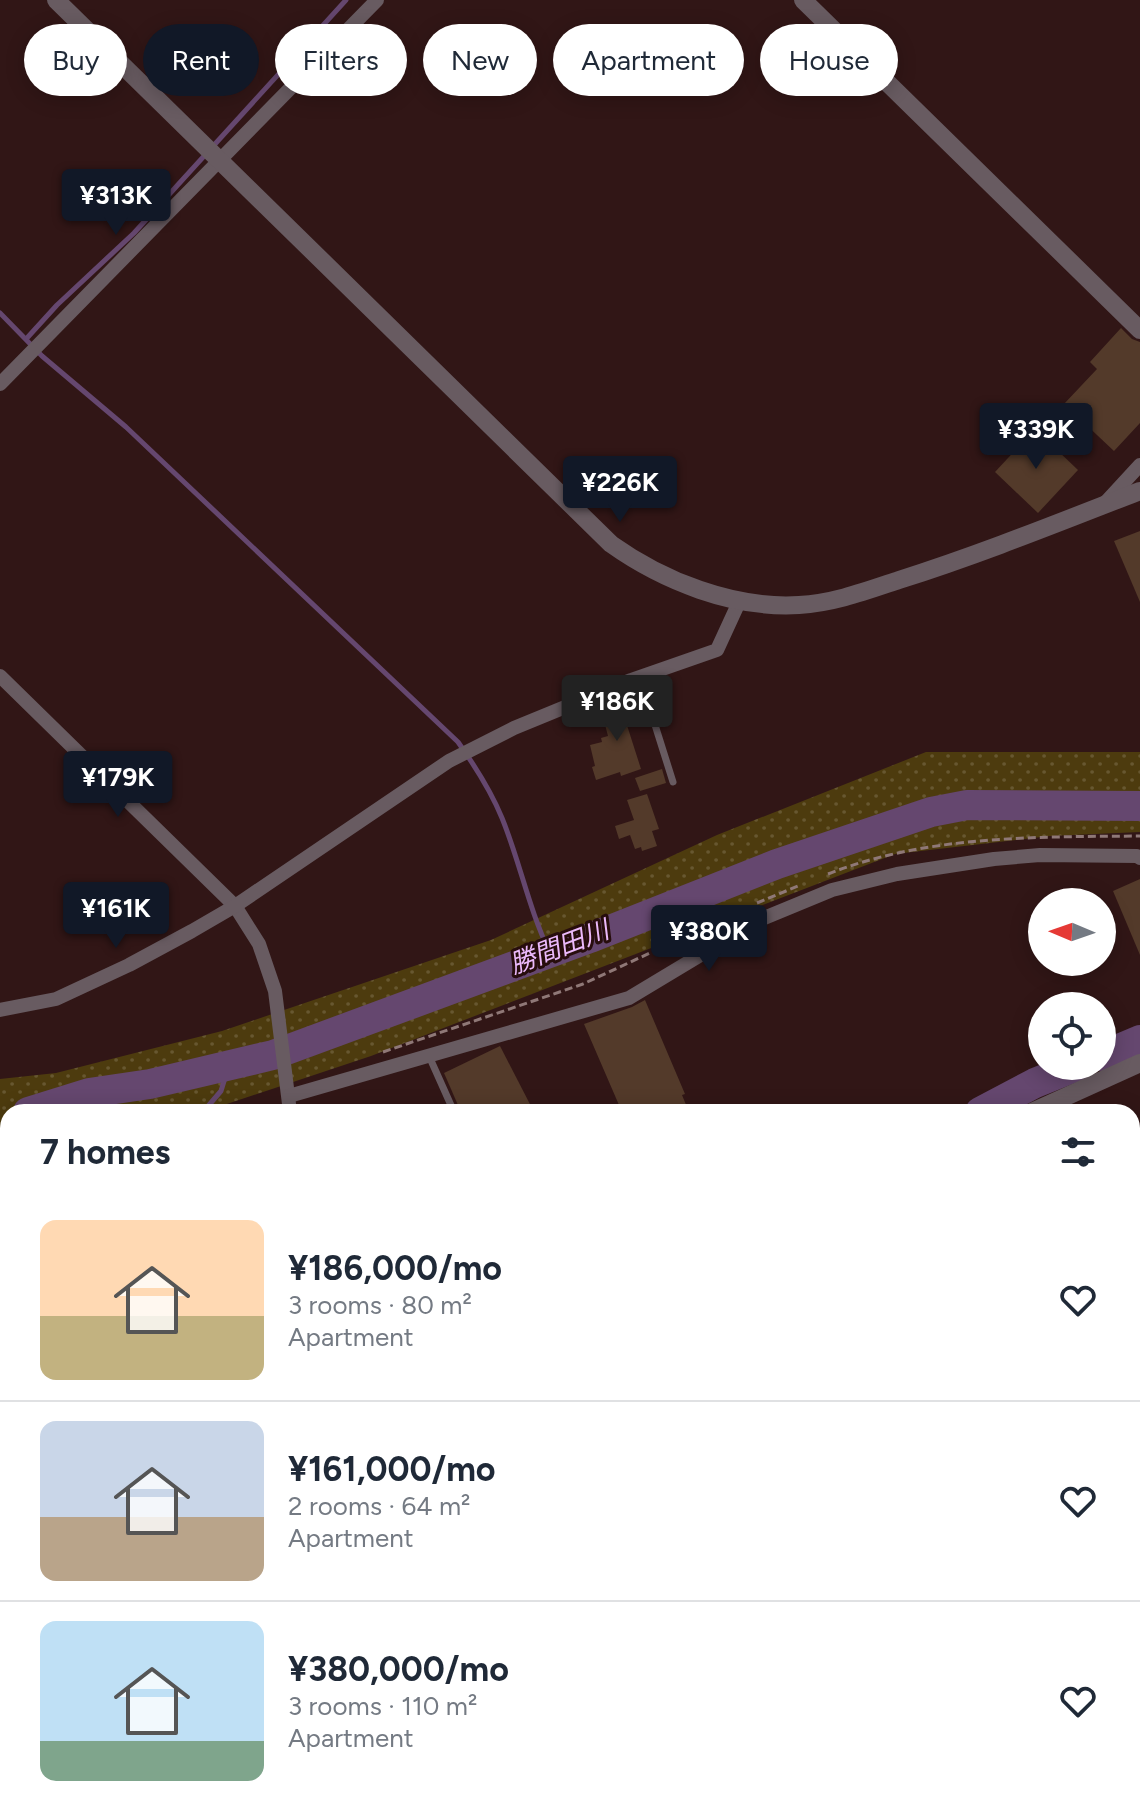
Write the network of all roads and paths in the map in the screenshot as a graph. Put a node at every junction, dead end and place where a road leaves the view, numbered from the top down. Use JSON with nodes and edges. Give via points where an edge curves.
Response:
{"nodes":[{"id":1,"x":56,"y":0,"type":"edge"},
{"id":2,"x":377,"y":0,"type":"edge"},
{"id":3,"x":803,"y":0,"type":"edge"},
{"id":4,"x":218,"y":160,"type":"junction"},
{"id":5,"x":1140,"y":330,"type":"edge"},
{"id":6,"x":0,"y":384,"type":"edge"},
{"id":7,"x":1140,"y":465,"type":"edge"},
{"id":8,"x":1140,"y":491,"type":"edge"},
{"id":9,"x":1102,"y":505,"type":"junction"},
{"id":10,"x":740,"y":600,"type":"junction"},
{"id":11,"x":0,"y":676,"type":"edge"},
{"id":12,"x":644,"y":676,"type":"junction"},
{"id":13,"x":673,"y":782,"type":"dead end"},
{"id":14,"x":1140,"y":858,"type":"edge"},
{"id":15,"x":235,"y":906,"type":"junction"},
{"id":16,"x":0,"y":1010,"type":"edge"},
{"id":17,"x":429,"y":1056,"type":"junction"},
{"id":18,"x":1140,"y":1063,"type":"edge"},
{"id":19,"x":289,"y":1096,"type":"junction"},
{"id":20,"x":290,"y":1104,"type":"edge"},
{"id":21,"x":450,"y":1104,"type":"edge"},
{"id":22,"x":1050,"y":1104,"type":"edge"}],
"edges":[{"from":1,"to":4,"type":"street"},
{"from":2,"to":4,"type":"street"},
{"from":3,"to":5,"type":"street"},
{"from":4,"to":6,"type":"street"},
{"from":4,"to":10,"type":"street","via":[[611,544],[687,586]]},
{"from":7,"to":9,"type":"street"},
{"from":8,"to":9,"type":"street"},
{"from":9,"to":10,"type":"street","via":[[830,602]]},
{"from":10,"to":12,"type":"street","via":[[717,650]]},
{"from":11,"to":15,"type":"street"},
{"from":12,"to":13,"type":"lane"},
{"from":12,"to":15,"type":"street","via":[[514,728],[449,761]]},
{"from":14,"to":17,"type":"street","via":[[994,859],[832,890],[757,921],[629,998]]},
{"from":15,"to":16,"type":"street","via":[[56,999]]},
{"from":15,"to":19,"type":"street","via":[[259,944],[277,1003]]},
{"from":17,"to":19,"type":"street"},
{"from":17,"to":21,"type":"lane"},
{"from":18,"to":22,"type":"street"},
{"from":19,"to":20,"type":"street"}]}
